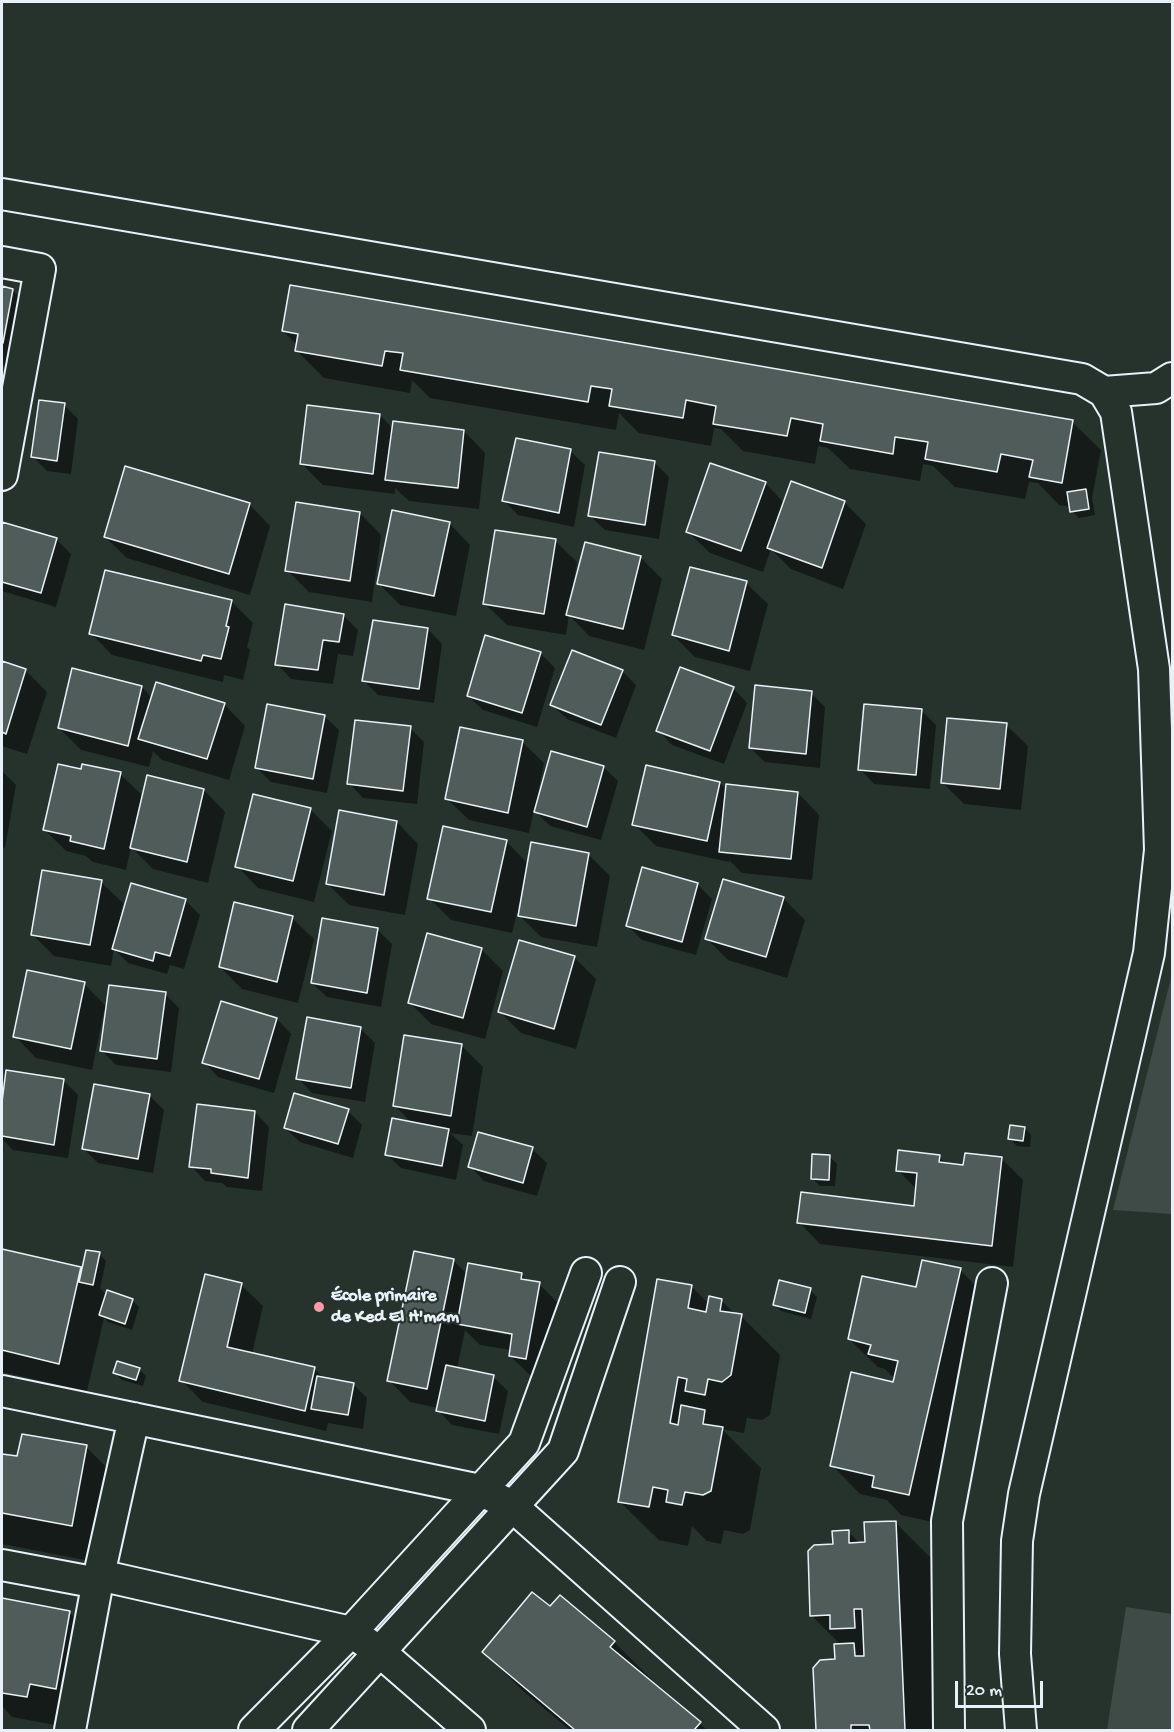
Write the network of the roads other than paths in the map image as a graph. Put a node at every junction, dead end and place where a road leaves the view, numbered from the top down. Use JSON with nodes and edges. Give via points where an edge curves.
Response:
{"nodes":[{"id":1,"x":2,"y":194,"type":"edge"},
{"id":2,"x":2,"y":262,"type":"edge"},
{"id":3,"x":1173,"y":378,"type":"edge"},
{"id":4,"x":1104,"y":392,"type":"junction"},
{"id":5,"x":2,"y":475,"type":"edge"},
{"id":6,"x":586,"y":1273,"type":"dead end"},
{"id":7,"x":620,"y":1282,"type":"dead end"},
{"id":8,"x":992,"y":1283,"type":"dead end"},
{"id":9,"x":2,"y":1391,"type":"edge"},
{"id":10,"x":134,"y":1418,"type":"junction"},
{"id":11,"x":480,"y":1490,"type":"junction"},
{"id":12,"x":512,"y":1506,"type":"junction"},
{"id":13,"x":2,"y":1565,"type":"edge"},
{"id":14,"x":99,"y":1579,"type":"junction"},
{"id":15,"x":351,"y":1632,"type":"junction"},
{"id":16,"x":380,"y":1652,"type":"junction"},
{"id":17,"x":70,"y":1731,"type":"edge"},
{"id":18,"x":254,"y":1731,"type":"edge"},
{"id":19,"x":308,"y":1731,"type":"edge"},
{"id":20,"x":470,"y":1731,"type":"edge"},
{"id":21,"x":764,"y":1731,"type":"edge"},
{"id":22,"x":949,"y":1731,"type":"edge"},
{"id":23,"x":1021,"y":1731,"type":"edge"}],
"edges":[{"from":1,"to":4,"type":"street","via":[[1082,379]]},
{"from":2,"to":5,"type":"street","via":[[40,269]]},
{"from":3,"to":4,"type":"street","via":[[1156,388]]},
{"from":4,"to":23,"type":"street","via":[[1116,412],[1154,669],[1160,850],[1149,953],[1024,1494],[1017,1541],[1014,1654]]},
{"from":6,"to":11,"type":"street","via":[[524,1443]]},
{"from":7,"to":12,"type":"street","via":[[563,1451]]},
{"from":8,"to":22,"type":"street","via":[[947,1521]]},
{"from":9,"to":10,"type":"street"},
{"from":10,"to":11,"type":"street"},
{"from":10,"to":14,"type":"street"},
{"from":11,"to":12,"type":"street"},
{"from":11,"to":15,"type":"street"},
{"from":12,"to":16,"type":"street"},
{"from":12,"to":21,"type":"street"},
{"from":13,"to":14,"type":"street"},
{"from":14,"to":15,"type":"street"},
{"from":14,"to":17,"type":"street"},
{"from":15,"to":16,"type":"street"},
{"from":15,"to":18,"type":"street"},
{"from":16,"to":19,"type":"street"},
{"from":16,"to":20,"type":"street"}]}
